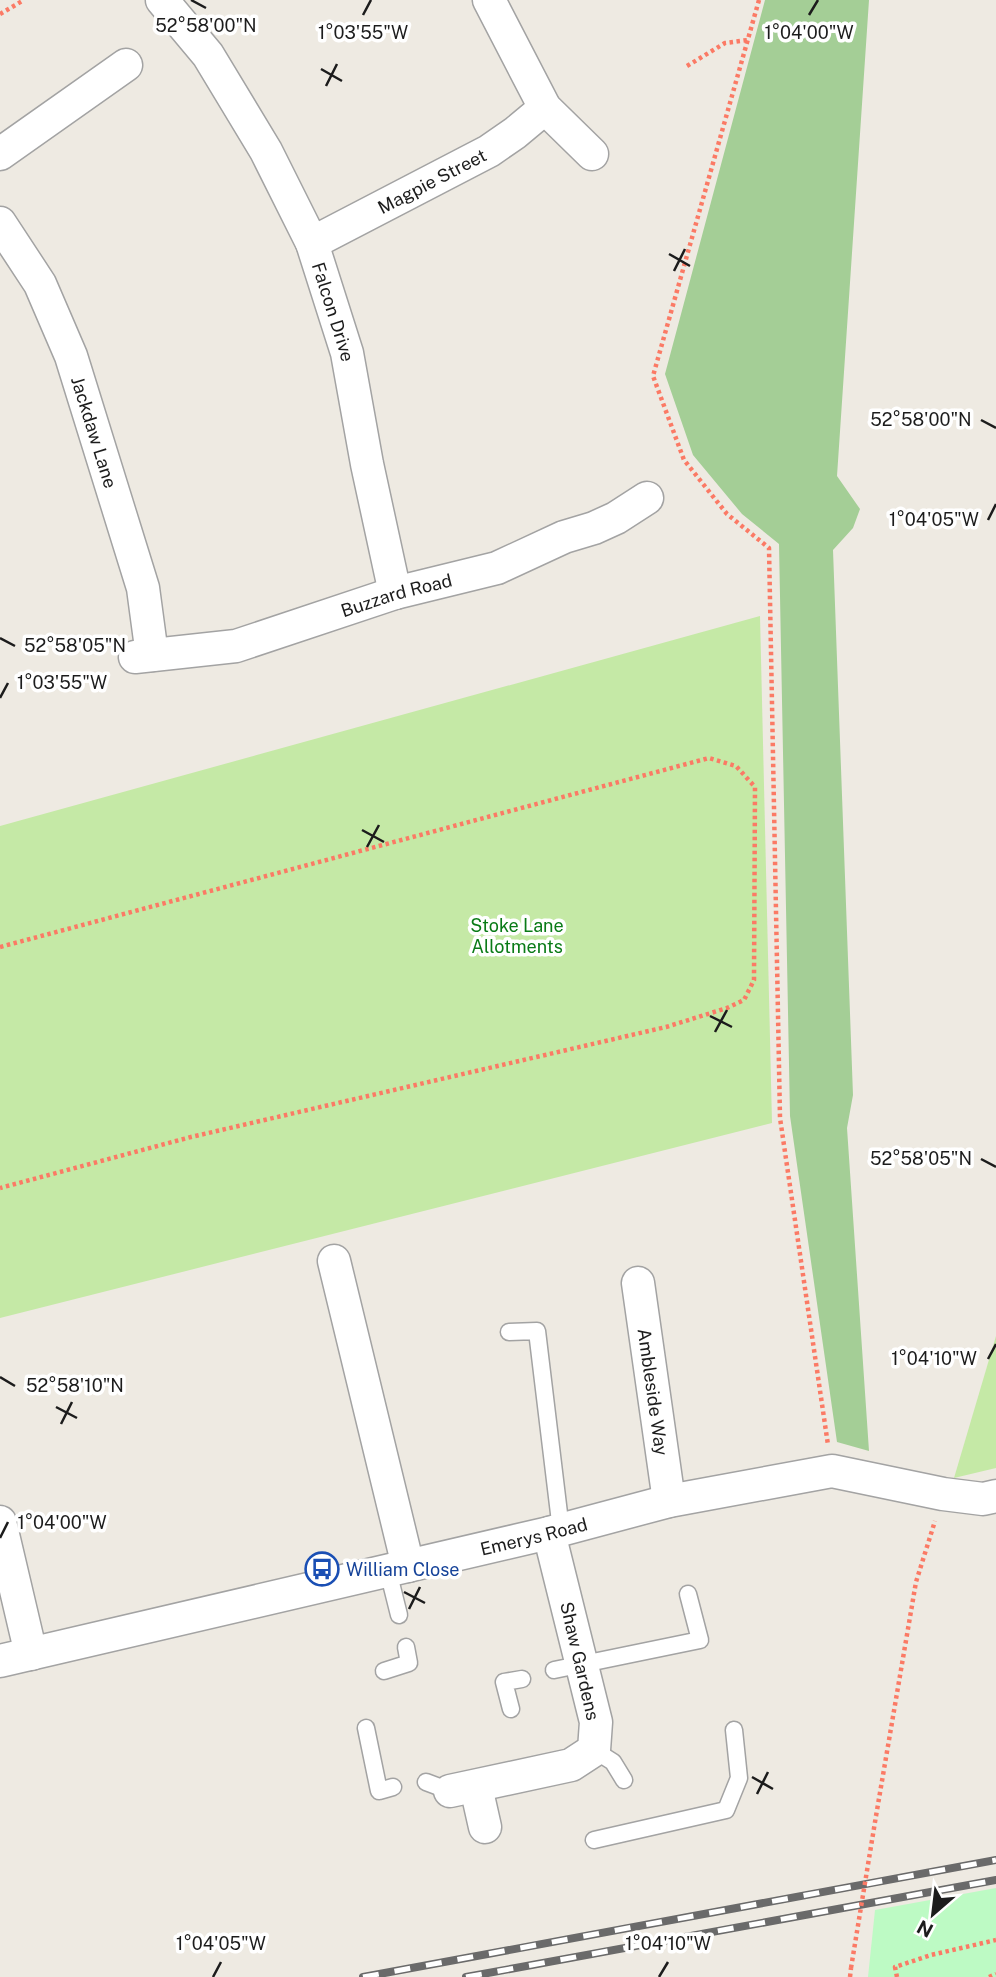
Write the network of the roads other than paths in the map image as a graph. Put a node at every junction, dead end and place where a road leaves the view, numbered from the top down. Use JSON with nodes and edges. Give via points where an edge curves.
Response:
{"nodes":[{"id":1,"x":162,"y":0,"type":"edge"},
{"id":2,"x":189,"y":0,"type":"edge"},
{"id":3,"x":489,"y":0,"type":"edge"},
{"id":4,"x":208,"y":55,"type":"junction"},
{"id":5,"x":126,"y":65,"type":"dead end"},
{"id":6,"x":545,"y":108,"type":"junction"},
{"id":7,"x":0,"y":154,"type":"edge"},
{"id":8,"x":592,"y":154,"type":"dead end"},
{"id":9,"x":0,"y":223,"type":"edge"},
{"id":10,"x":312,"y":243,"type":"junction"},
{"id":11,"x":647,"y":498,"type":"dead end"},
{"id":12,"x":395,"y":593,"type":"junction"},
{"id":13,"x":143,"y":656,"type":"joint"},
{"id":14,"x":334,"y":1261,"type":"dead end"},
{"id":15,"x":638,"y":1283,"type":"dead end"},
{"id":16,"x":509,"y":1332,"type":"dead end"},
{"id":17,"x":996,"y":1496,"type":"edge"},
{"id":18,"x":669,"y":1501,"type":"junction"},
{"id":19,"x":0,"y":1522,"type":"edge"},
{"id":20,"x":555,"y":1531,"type":"junction"},
{"id":21,"x":398,"y":1568,"type":"junction"},
{"id":22,"x":688,"y":1594,"type":"dead end"},
{"id":23,"x":399,"y":1615,"type":"dead end"},
{"id":24,"x":406,"y":1647,"type":"dead end"},
{"id":25,"x":31,"y":1654,"type":"junction"},
{"id":26,"x":0,"y":1661,"type":"edge"},
{"id":27,"x":568,"y":1667,"type":"junction"},
{"id":28,"x":384,"y":1671,"type":"dead end"},
{"id":29,"x":522,"y":1679,"type":"dead end"},
{"id":30,"x":511,"y":1709,"type":"dead end"},
{"id":31,"x":366,"y":1728,"type":"dead end"},
{"id":32,"x":734,"y":1730,"type":"dead end"},
{"id":33,"x":594,"y":1750,"type":"junction"},
{"id":34,"x":624,"y":1780,"type":"dead end"},
{"id":35,"x":393,"y":1787,"type":"dead end"},
{"id":36,"x":485,"y":1827,"type":"dead end"},
{"id":37,"x":594,"y":1840,"type":"dead end"}],
"edges":[{"from":1,"to":4,"type":"street","name":"Falcon Drive"},
{"from":2,"to":4,"type":"street","name":"Falcon Drive"},
{"from":3,"to":6,"type":"street"},
{"from":4,"to":10,"type":"street","name":"Falcon Drive","via":[[266,151]]},
{"from":5,"to":7,"type":"street"},
{"from":6,"to":8,"type":"street"},
{"from":6,"to":10,"type":"street","name":"Magpie Street","via":[[489,151]]},
{"from":9,"to":13,"type":"street","name":"Jackdaw Lane","via":[[40,284],[71,356],[143,588]]},
{"from":10,"to":12,"type":"street","name":"Falcon Drive","via":[[347,354]]},
{"from":11,"to":12,"type":"street","name":"Buzzard Road","via":[[605,523],[497,568]]},
{"from":12,"to":13,"type":"street","name":"Buzzard Road","via":[[236,646]]},
{"from":14,"to":21,"type":"street"},
{"from":15,"to":18,"type":"street","name":"Ambleside Way"},
{"from":16,"to":20,"type":"lane","via":[[537,1331]]},
{"from":17,"to":18,"type":"street","name":"Emerys Road","via":[[943,1494],[832,1471]]},
{"from":18,"to":20,"type":"street","name":"Emerys Road"},
{"from":19,"to":25,"type":"street"},
{"from":20,"to":21,"type":"street","name":"Emerys Road"},
{"from":20,"to":27,"type":"street","name":"Shaw Gardens"},
{"from":21,"to":23,"type":"lane"},
{"from":21,"to":25,"type":"street","name":"Emerys Road"},
{"from":22,"to":27,"type":"lane","via":[[700,1640]]},
{"from":24,"to":28,"type":"lane","via":[[409,1662]]},
{"from":25,"to":26,"type":"street","name":"Emerys Road"},
{"from":27,"to":33,"type":"street","name":"Shaw Gardens","via":[[596,1722]]},
{"from":29,"to":30,"type":"lane","via":[[504,1682]]},
{"from":31,"to":35,"type":"lane","via":[[379,1791]]},
{"from":32,"to":37,"type":"lane","via":[[739,1778],[726,1810],[637,1824]]},
{"from":33,"to":34,"type":"lane","via":[[613,1762]]},
{"from":33,"to":36,"type":"street","via":[[571,1765],[451,1787]]}]}
